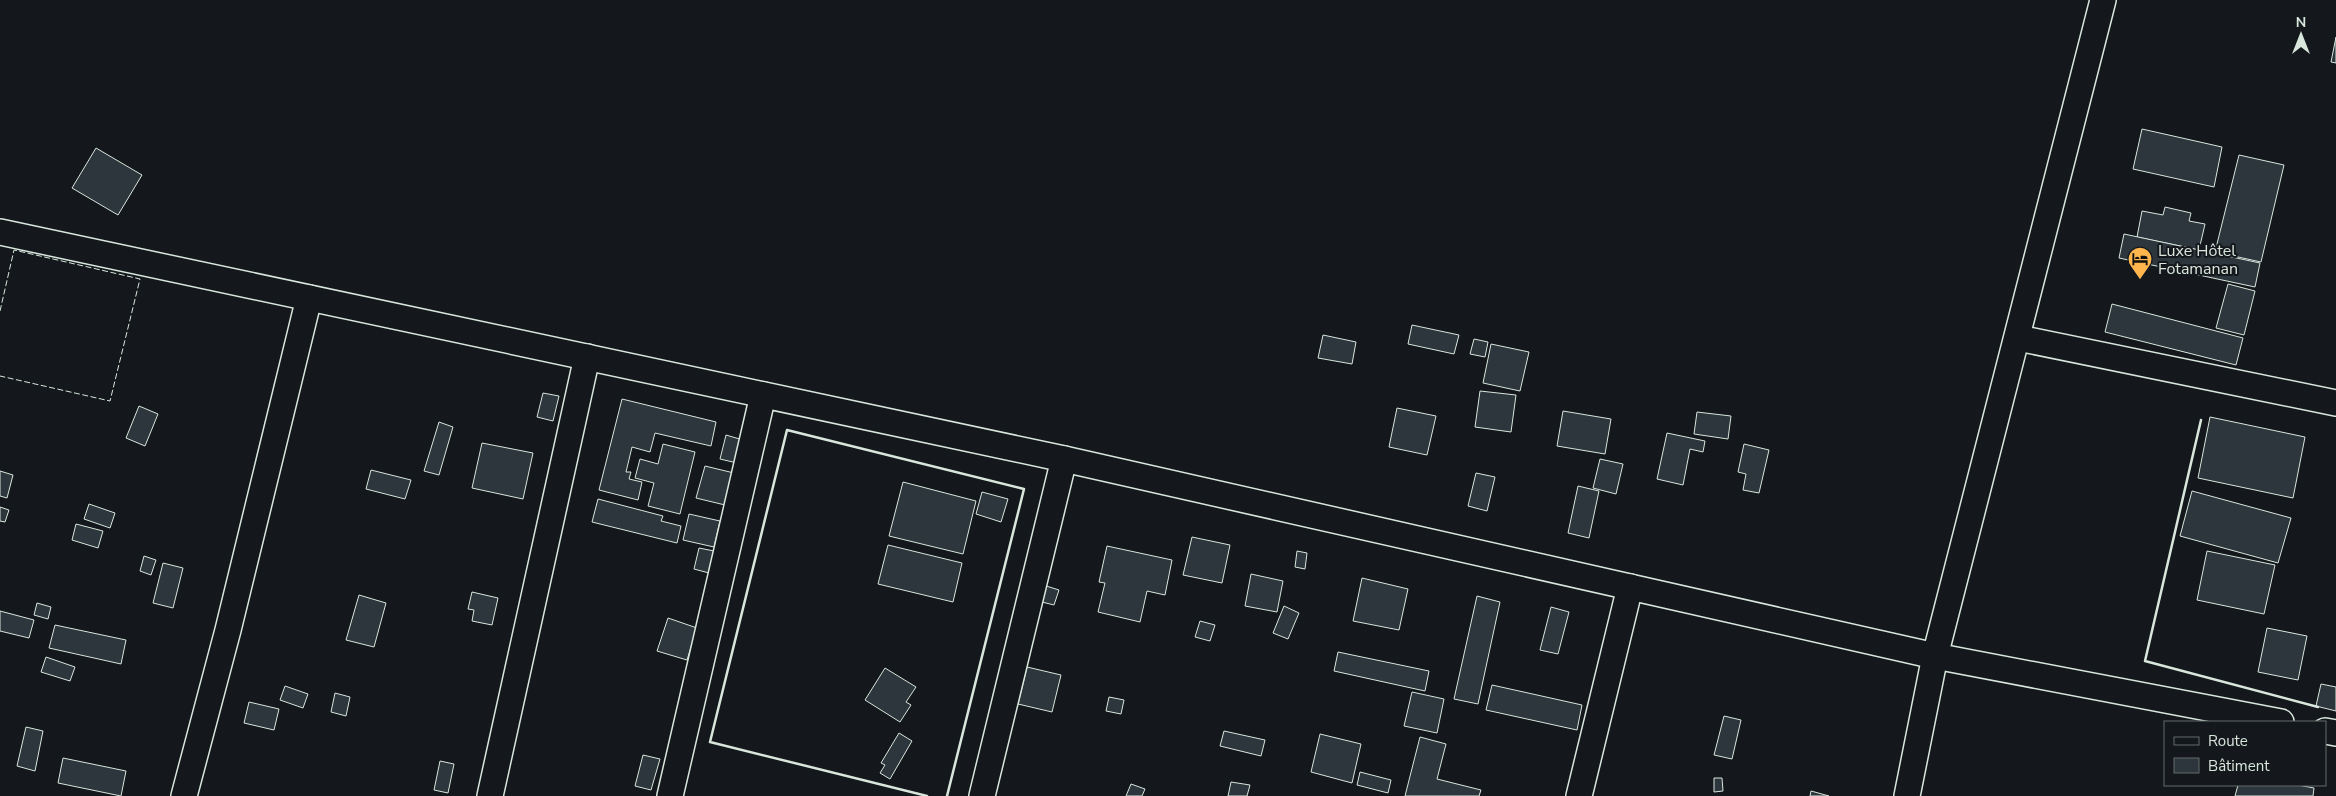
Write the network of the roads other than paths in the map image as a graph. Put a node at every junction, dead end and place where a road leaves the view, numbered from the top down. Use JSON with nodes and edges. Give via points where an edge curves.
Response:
{"nodes":[{"id":1,"x":2103,"y":0,"type":"edge"},
{"id":2,"x":0,"y":232,"type":"edge"},
{"id":3,"x":309,"y":298,"type":"junction"},
{"id":4,"x":2018,"y":338,"type":"junction"},
{"id":5,"x":587,"y":357,"type":"junction"},
{"id":6,"x":763,"y":395,"type":"junction"},
{"id":7,"x":2336,"y":403,"type":"edge"},
{"id":8,"x":1064,"y":460,"type":"junction"},
{"id":9,"x":1630,"y":587,"type":"junction"},
{"id":10,"x":1935,"y":656,"type":"junction"},
{"id":11,"x":2276,"y":721,"type":"edge"},
{"id":12,"x":184,"y":796,"type":"edge"},
{"id":13,"x":490,"y":796,"type":"edge"},
{"id":14,"x":670,"y":796,"type":"edge"},
{"id":15,"x":982,"y":796,"type":"edge"},
{"id":16,"x":1579,"y":796,"type":"edge"},
{"id":17,"x":1907,"y":796,"type":"edge"}],
"edges":[{"from":1,"to":4,"type":"street"},
{"from":2,"to":3,"type":"street"},
{"from":3,"to":5,"type":"street"},
{"from":3,"to":12,"type":"street"},
{"from":4,"to":7,"type":"street"},
{"from":4,"to":10,"type":"street"},
{"from":5,"to":6,"type":"street"},
{"from":5,"to":13,"type":"street"},
{"from":6,"to":8,"type":"street"},
{"from":6,"to":14,"type":"street"},
{"from":8,"to":9,"type":"street"},
{"from":8,"to":15,"type":"street"},
{"from":9,"to":10,"type":"street"},
{"from":9,"to":16,"type":"street"},
{"from":10,"to":11,"type":"street"},
{"from":10,"to":17,"type":"street"}]}
